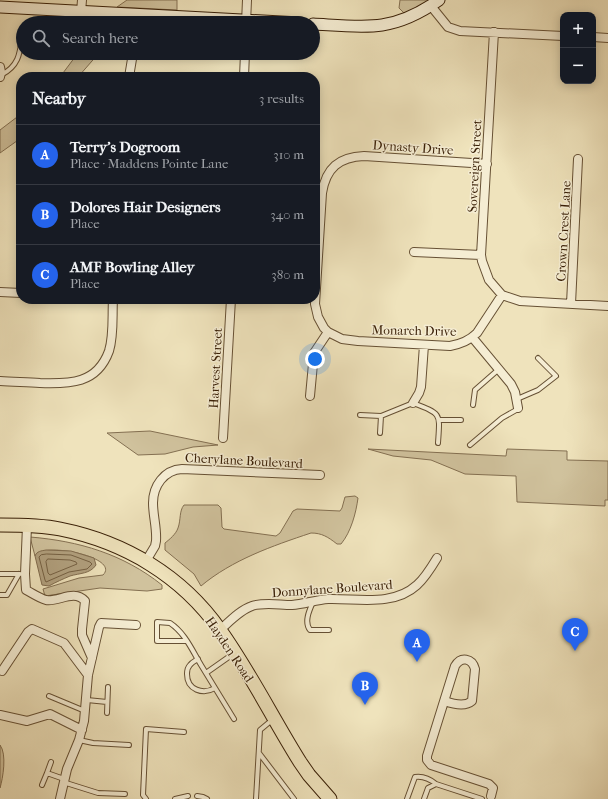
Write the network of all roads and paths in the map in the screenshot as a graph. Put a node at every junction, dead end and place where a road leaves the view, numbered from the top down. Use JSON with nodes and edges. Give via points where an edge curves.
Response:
{"nodes":[{"id":1,"x":82,"y":0,"type":"edge"},
{"id":2,"x":247,"y":0,"type":"edge"},
{"id":3,"x":435,"y":3,"type":"edge"},
{"id":4,"x":0,"y":8,"type":"edge"},
{"id":5,"x":81,"y":12,"type":"junction"},
{"id":6,"x":118,"y":16,"type":"edge"},
{"id":7,"x":246,"y":16,"type":"edge"},
{"id":8,"x":320,"y":24,"type":"edge"},
{"id":9,"x":494,"y":32,"type":"junction"},
{"id":10,"x":560,"y":36,"type":"edge"},
{"id":11,"x":596,"y":37,"type":"edge"},
{"id":12,"x":608,"y":38,"type":"edge"},
{"id":13,"x":17,"y":60,"type":"edge"},
{"id":14,"x":132,"y":60,"type":"edge"},
{"id":15,"x":245,"y":60,"type":"edge"},
{"id":16,"x":130,"y":72,"type":"edge"},
{"id":17,"x":244,"y":72,"type":"edge"},
{"id":18,"x":0,"y":73,"type":"edge"},
{"id":19,"x":578,"y":159,"type":"dead end"},
{"id":20,"x":487,"y":164,"type":"junction"},
{"id":21,"x":320,"y":228,"type":"edge"},
{"id":22,"x":414,"y":252,"type":"dead end"},
{"id":23,"x":481,"y":255,"type":"junction"},
{"id":24,"x":0,"y":292,"type":"edge"},
{"id":25,"x":16,"y":293,"type":"edge"},
{"id":26,"x":502,"y":295,"type":"junction"},
{"id":27,"x":113,"y":304,"type":"edge"},
{"id":28,"x":231,"y":304,"type":"edge"},
{"id":29,"x":316,"y":304,"type":"edge"},
{"id":30,"x":571,"y":304,"type":"junction"},
{"id":31,"x":608,"y":306,"type":"edge"},
{"id":32,"x":328,"y":332,"type":"junction"},
{"id":33,"x":472,"y":337,"type":"junction"},
{"id":34,"x":424,"y":345,"type":"junction"},
{"id":35,"x":538,"y":358,"type":"dead end"},
{"id":36,"x":500,"y":368,"type":"junction"},
{"id":37,"x":0,"y":381,"type":"edge"},
{"id":38,"x":310,"y":396,"type":"dead end"},
{"id":39,"x":517,"y":399,"type":"junction"},
{"id":40,"x":413,"y":403,"type":"junction"},
{"id":41,"x":473,"y":405,"type":"dead end"},
{"id":42,"x":518,"y":408,"type":"joint"},
{"id":43,"x":360,"y":415,"type":"dead end"},
{"id":44,"x":381,"y":416,"type":"junction"},
{"id":45,"x":440,"y":420,"type":"junction"},
{"id":46,"x":461,"y":420,"type":"dead end"},
{"id":47,"x":380,"y":433,"type":"dead end"},
{"id":48,"x":223,"y":438,"type":"dead end"},
{"id":49,"x":438,"y":443,"type":"dead end"},
{"id":50,"x":470,"y":445,"type":"dead end"},
{"id":51,"x":320,"y":475,"type":"dead end"},
{"id":52,"x":0,"y":524,"type":"edge"},
{"id":53,"x":27,"y":526,"type":"junction"},
{"id":54,"x":437,"y":558,"type":"dead end"},
{"id":55,"x":146,"y":561,"type":"junction"},
{"id":56,"x":0,"y":574,"type":"edge"},
{"id":57,"x":22,"y":574,"type":"junction"},
{"id":58,"x":0,"y":595,"type":"edge"},
{"id":59,"x":313,"y":601,"type":"junction"},
{"id":60,"x":136,"y":625,"type":"dead end"},
{"id":61,"x":220,"y":630,"type":"junction"},
{"id":62,"x":329,"y":630,"type":"dead end"},
{"id":63,"x":187,"y":641,"type":"junction"},
{"id":64,"x":235,"y":653,"type":"junction"},
{"id":65,"x":92,"y":658,"type":"junction"},
{"id":66,"x":198,"y":659,"type":"junction"},
{"id":67,"x":2,"y":671,"type":"dead end"},
{"id":68,"x":206,"y":673,"type":"junction"},
{"id":69,"x":88,"y":675,"type":"junction"},
{"id":70,"x":108,"y":687,"type":"dead end"},
{"id":71,"x":215,"y":688,"type":"junction"},
{"id":72,"x":49,"y":696,"type":"dead end"},
{"id":73,"x":87,"y":700,"type":"junction"},
{"id":74,"x":445,"y":701,"type":"junction"},
{"id":75,"x":108,"y":702,"type":"junction"},
{"id":76,"x":85,"y":712,"type":"junction"},
{"id":77,"x":107,"y":713,"type":"dead end"},
{"id":78,"x":0,"y":715,"type":"edge"},
{"id":79,"x":234,"y":719,"type":"dead end"},
{"id":80,"x":274,"y":719,"type":"junction"},
{"id":81,"x":82,"y":730,"type":"junction"},
{"id":82,"x":184,"y":732,"type":"dead end"},
{"id":83,"x":79,"y":740,"type":"junction"},
{"id":84,"x":129,"y":745,"type":"dead end"},
{"id":85,"x":259,"y":752,"type":"junction"},
{"id":86,"x":51,"y":762,"type":"dead end"},
{"id":87,"x":47,"y":773,"type":"junction"},
{"id":88,"x":63,"y":780,"type":"junction"},
{"id":89,"x":436,"y":784,"type":"junction"},
{"id":90,"x":42,"y":785,"type":"dead end"},
{"id":91,"x":125,"y":794,"type":"dead end"},
{"id":92,"x":188,"y":796,"type":"dead end"},
{"id":93,"x":197,"y":796,"type":"dead end"},
{"id":94,"x":491,"y":798,"type":"edge"},
{"id":95,"x":60,"y":799,"type":"edge"},
{"id":96,"x":146,"y":799,"type":"edge"},
{"id":97,"x":175,"y":799,"type":"edge"},
{"id":98,"x":207,"y":799,"type":"edge"},
{"id":99,"x":256,"y":799,"type":"edge"},
{"id":100,"x":294,"y":799,"type":"edge"},
{"id":101,"x":330,"y":799,"type":"edge"},
{"id":102,"x":407,"y":799,"type":"edge"},
{"id":103,"x":424,"y":799,"type":"edge"},
{"id":104,"x":482,"y":799,"type":"edge"}],
"edges":[{"from":1,"to":5,"type":"street"},
{"from":2,"to":7,"type":"street"},
{"from":3,"to":8,"type":"main road","via":[[410,16],[382,25]]},
{"from":3,"to":9,"type":"street","via":[[443,22],[454,29]]},
{"from":4,"to":5,"type":"main road"},
{"from":5,"to":6,"type":"main road"},
{"from":9,"to":10,"type":"street"},
{"from":9,"to":20,"type":"street","name":"Sovereign Street"},
{"from":11,"to":12,"type":"street"},
{"from":13,"to":18,"type":"lane","via":[[9,72]]},
{"from":14,"to":16,"type":"street"},
{"from":15,"to":17,"type":"street"},
{"from":19,"to":30,"type":"street","name":"Crown Crest Lane"},
{"from":20,"to":21,"type":"street","name":"Dynasty Drive","via":[[351,157],[329,172],[323,188]]},
{"from":20,"to":23,"type":"street","name":"Sovereign Street"},
{"from":22,"to":23,"type":"street"},
{"from":23,"to":26,"type":"street","name":"Sovereign Street","via":[[489,280]]},
{"from":24,"to":25,"type":"street"},
{"from":26,"to":30,"type":"street","via":[[520,301]]},
{"from":26,"to":33,"type":"street","name":"Monarch Drive"},
{"from":27,"to":37,"type":"street","via":[[111,340],[104,362],[96,372],[86,378],[63,384]]},
{"from":28,"to":48,"type":"street","name":"Harvest Street"},
{"from":29,"to":32,"type":"street","name":"Dynasty Drive","via":[[320,322]]},
{"from":30,"to":31,"type":"street"},
{"from":32,"to":34,"type":"street","name":"Monarch Drive","via":[[342,339]]},
{"from":32,"to":38,"type":"street","via":[[314,353]]},
{"from":33,"to":34,"type":"street","name":"Monarch Drive","via":[[458,344]]},
{"from":33,"to":36,"type":"street"},
{"from":34,"to":40,"type":"street","via":[[421,387]]},
{"from":35,"to":39,"type":"lane","via":[[556,376],[538,390]]},
{"from":36,"to":39,"type":"street"},
{"from":36,"to":41,"type":"lane","via":[[474,390]]},
{"from":39,"to":42,"type":"street"},
{"from":40,"to":44,"type":"lane"},
{"from":40,"to":45,"type":"lane","via":[[429,409]]},
{"from":42,"to":50,"type":"lane"},
{"from":43,"to":44,"type":"lane"},
{"from":44,"to":47,"type":"lane"},
{"from":45,"to":46,"type":"lane"},
{"from":45,"to":49,"type":"lane"},
{"from":51,"to":55,"type":"street","name":"Cherylane Boulevard","via":[[182,468],[172,470],[163,477],[156,488],[153,501],[156,541]]},
{"from":52,"to":53,"type":"main road","name":"Hayden Road"},
{"from":53,"to":55,"type":"main road","name":"Hayden Road","via":[[87,535]]},
{"from":53,"to":57,"type":"street"},
{"from":54,"to":59,"type":"street","name":"Donnylane Boulevard","via":[[420,582],[400,595],[384,599]]},
{"from":55,"to":61,"type":"main road","name":"Hayden Road","via":[[184,589]]},
{"from":56,"to":57,"type":"lane"},
{"from":57,"to":58,"type":"lane","via":[[7,595]]},
{"from":57,"to":65,"type":"street","via":[[26,590],[47,600],[82,597],[85,601],[82,635]]},
{"from":59,"to":61,"type":"street","name":"Donnylane Boulevard","via":[[290,605],[253,605]]},
{"from":59,"to":62,"type":"lane","via":[[307,618],[308,628]]},
{"from":60,"to":65,"type":"street","via":[[101,623]]},
{"from":61,"to":64,"type":"main road","name":"Hayden Road"},
{"from":63,"to":63,"type":"lane","via":[[170,623],[157,622],[157,641]]},
{"from":63,"to":66,"type":"lane"},
{"from":64,"to":68,"type":"lane"},
{"from":64,"to":80,"type":"main road","name":"Hayden Road"},
{"from":65,"to":69,"type":"street"},
{"from":66,"to":68,"type":"lane"},
{"from":66,"to":71,"type":"lane","via":[[187,669],[189,684],[203,692]]},
{"from":67,"to":69,"type":"street","via":[[32,629],[64,642]]},
{"from":68,"to":71,"type":"lane"},
{"from":69,"to":73,"type":"street"},
{"from":70,"to":75,"type":"lane"},
{"from":71,"to":79,"type":"lane"},
{"from":72,"to":76,"type":"lane"},
{"from":73,"to":75,"type":"lane"},
{"from":73,"to":76,"type":"street"},
{"from":74,"to":74,"type":"street","via":[[457,663],[463,660],[471,661],[475,669],[472,701],[466,704]]},
{"from":74,"to":94,"type":"street","via":[[427,758],[428,762],[489,784],[492,788]]},
{"from":75,"to":77,"type":"lane"},
{"from":76,"to":81,"type":"street"},
{"from":78,"to":81,"type":"street","via":[[27,721],[50,714]]},
{"from":80,"to":85,"type":"lane","via":[[260,730]]},
{"from":80,"to":101,"type":"main road","name":"Hayden Road","via":[[309,775]]},
{"from":81,"to":83,"type":"street"},
{"from":82,"to":96,"type":"lane","via":[[146,729],[143,794]]},
{"from":83,"to":84,"type":"lane"},
{"from":83,"to":88,"type":"street"},
{"from":85,"to":99,"type":"lane"},
{"from":85,"to":100,"type":"lane"},
{"from":86,"to":87,"type":"lane"},
{"from":87,"to":88,"type":"lane"},
{"from":87,"to":90,"type":"lane"},
{"from":88,"to":91,"type":"lane","via":[[98,793]]},
{"from":88,"to":95,"type":"street"},
{"from":89,"to":102,"type":"lane","via":[[431,780],[415,777]]},
{"from":89,"to":103,"type":"lane","via":[[428,788]]},
{"from":89,"to":104,"type":"lane"},
{"from":92,"to":97,"type":"lane"},
{"from":93,"to":98,"type":"lane"}]}
